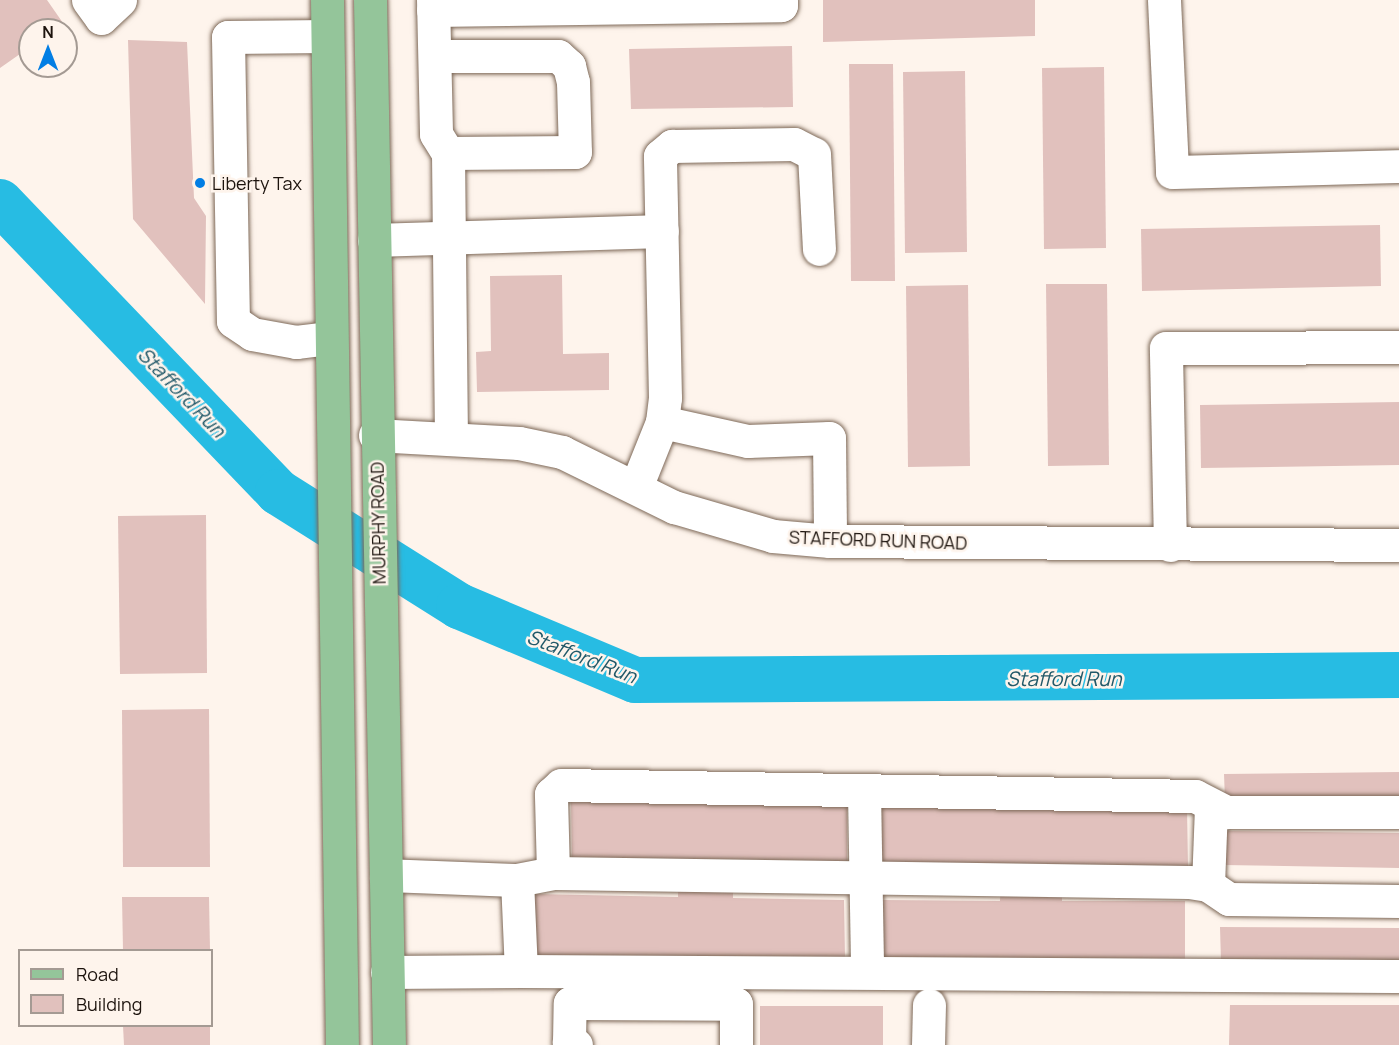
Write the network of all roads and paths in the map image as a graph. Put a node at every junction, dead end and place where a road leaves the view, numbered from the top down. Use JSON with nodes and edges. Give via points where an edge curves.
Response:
{"nodes":[{"id":1,"x":88,"y":0,"type":"edge"},
{"id":2,"x":120,"y":0,"type":"edge"},
{"id":3,"x":327,"y":0,"type":"edge"},
{"id":4,"x":370,"y":0,"type":"edge"},
{"id":5,"x":781,"y":0,"type":"edge"},
{"id":6,"x":1164,"y":0,"type":"edge"},
{"id":7,"x":433,"y":5,"type":"edge"},
{"id":8,"x":327,"y":36,"type":"junction"},
{"id":9,"x":435,"y":56,"type":"junction"},
{"id":10,"x":448,"y":153,"type":"junction"},
{"id":11,"x":1399,"y":166,"type":"edge"},
{"id":12,"x":328,"y":204,"type":"junction"},
{"id":13,"x":373,"y":227,"type":"junction"},
{"id":14,"x":662,"y":231,"type":"junction"},
{"id":15,"x":448,"y":238,"type":"junction"},
{"id":16,"x":819,"y":249,"type":"dead end"},
{"id":17,"x":330,"y":338,"type":"junction"},
{"id":18,"x":1399,"y":347,"type":"edge"},
{"id":19,"x":662,"y":422,"type":"junction"},
{"id":20,"x":375,"y":435,"type":"junction"},
{"id":21,"x":451,"y":439,"type":"junction"},
{"id":22,"x":636,"y":487,"type":"junction"},
{"id":23,"x":830,"y":541,"type":"junction"},
{"id":24,"x":1170,"y":545,"type":"junction"},
{"id":25,"x":1399,"y":545,"type":"edge"},
{"id":26,"x":335,"y":695,"type":"junction"},
{"id":27,"x":864,"y":792,"type":"junction"},
{"id":28,"x":1211,"y":807,"type":"junction"},
{"id":29,"x":1399,"y":813,"type":"edge"},
{"id":30,"x":553,"y":873,"type":"junction"},
{"id":31,"x":867,"y":877,"type":"junction"},
{"id":32,"x":517,"y":880,"type":"junction"},
{"id":33,"x":1208,"y":885,"type":"junction"},
{"id":34,"x":386,"y":887,"type":"junction"},
{"id":35,"x":1399,"y":901,"type":"edge"},
{"id":36,"x":387,"y":972,"type":"junction"},
{"id":37,"x":520,"y":972,"type":"junction"},
{"id":38,"x":867,"y":972,"type":"junction"},
{"id":39,"x":1399,"y":976,"type":"edge"},
{"id":40,"x":928,"y":1005,"type":"dead end"},
{"id":41,"x":342,"y":1045,"type":"edge"},
{"id":42,"x":389,"y":1045,"type":"edge"},
{"id":43,"x":576,"y":1045,"type":"edge"},
{"id":44,"x":736,"y":1045,"type":"edge"},
{"id":45,"x":928,"y":1045,"type":"edge"}],
"edges":[{"from":1,"to":2,"type":"street","via":[[101,18]]},
{"from":3,"to":8,"type":"main road"},
{"from":4,"to":13,"type":"main road","name":"MURPHY ROAD"},
{"from":5,"to":7,"type":"street","via":[[781,5]]},
{"from":6,"to":11,"type":"street","via":[[1172,172]]},
{"from":7,"to":9,"type":"street"},
{"from":8,"to":12,"type":"main road"},
{"from":8,"to":13,"type":"main road","via":[[347,60],[352,171]]},
{"from":8,"to":17,"type":"street","via":[[228,37],[234,321],[252,334],[296,342]]},
{"from":9,"to":10,"type":"street","via":[[436,134]]},
{"from":9,"to":10,"type":"street","via":[[558,56],[569,66],[573,82],[574,152]]},
{"from":10,"to":15,"type":"street"},
{"from":12,"to":17,"type":"main road"},
{"from":12,"to":20,"type":"main road","via":[[351,261],[352,416]]},
{"from":13,"to":15,"type":"street"},
{"from":13,"to":20,"type":"main road","name":"MURPHY ROAD"},
{"from":14,"to":15,"type":"street"},
{"from":14,"to":16,"type":"street","via":[[660,156],[672,146],[794,144],[814,154]]},
{"from":14,"to":19,"type":"street"},
{"from":15,"to":21,"type":"street"},
{"from":17,"to":26,"type":"main road"},
{"from":18,"to":24,"type":"street","via":[[1166,348]]},
{"from":19,"to":22,"type":"street"},
{"from":19,"to":23,"type":"street","via":[[748,441],[828,438]]},
{"from":20,"to":21,"type":"street","name":"STAFFORD RUN ROAD"},
{"from":20,"to":34,"type":"main road","name":"MURPHY ROAD"},
{"from":21,"to":22,"type":"street","name":"STAFFORD RUN ROAD","via":[[519,443],[562,452]]},
{"from":22,"to":23,"type":"street","name":"STAFFORD RUN ROAD","via":[[719,524],[773,536]]},
{"from":23,"to":24,"type":"street","name":"STAFFORD RUN ROAD"},
{"from":24,"to":25,"type":"street","name":"STAFFORD RUN ROAD"},
{"from":26,"to":34,"type":"main road","via":[[362,737],[365,858]]},
{"from":26,"to":41,"type":"main road"},
{"from":27,"to":28,"type":"street","via":[[1195,796]]},
{"from":27,"to":30,"type":"street","via":[[561,785],[551,794]]},
{"from":27,"to":31,"type":"street"},
{"from":28,"to":29,"type":"street","via":[[1227,812]]},
{"from":28,"to":33,"type":"street"},
{"from":30,"to":31,"type":"street"},
{"from":30,"to":32,"type":"street"},
{"from":31,"to":33,"type":"street"},
{"from":31,"to":38,"type":"street"},
{"from":32,"to":34,"type":"street"},
{"from":32,"to":37,"type":"street"},
{"from":33,"to":35,"type":"street","via":[[1229,899]]},
{"from":34,"to":36,"type":"main road","name":"MURPHY ROAD"},
{"from":36,"to":37,"type":"street"},
{"from":36,"to":42,"type":"main road","name":"MURPHY ROAD"},
{"from":37,"to":38,"type":"street"},
{"from":38,"to":39,"type":"street"},
{"from":40,"to":45,"type":"street"},
{"from":43,"to":44,"type":"street","via":[[569,1042],[570,1003],[736,1004]]}]}
